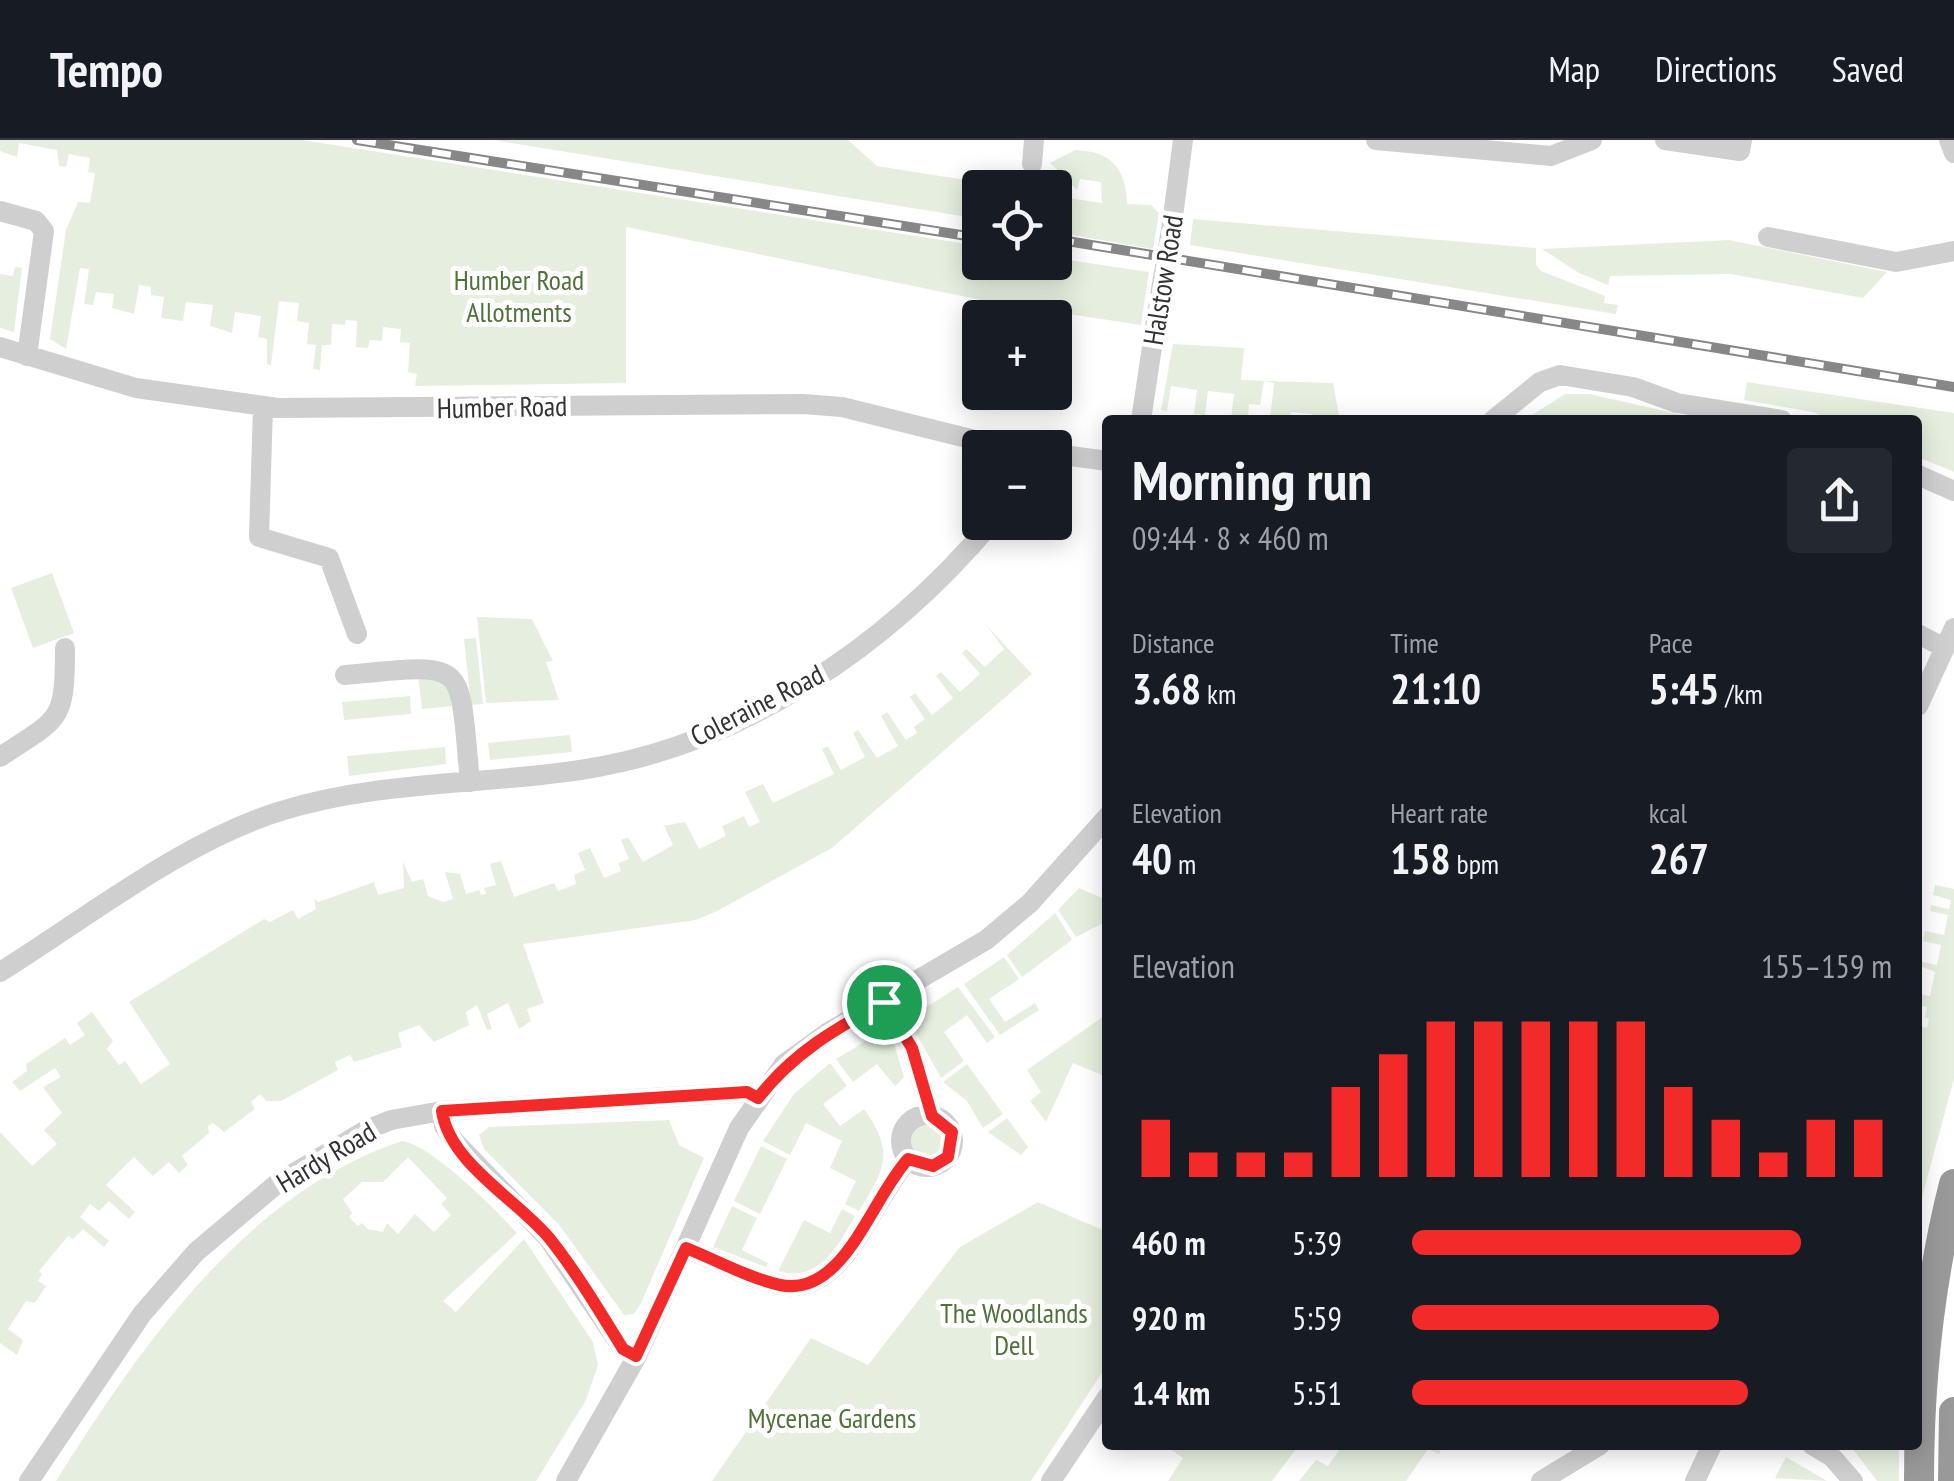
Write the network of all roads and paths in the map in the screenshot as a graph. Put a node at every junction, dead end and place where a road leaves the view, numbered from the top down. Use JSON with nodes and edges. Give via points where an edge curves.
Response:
{"nodes":[{"id":1,"x":1034,"y":140,"type":"edge"},
{"id":2,"x":1183,"y":140,"type":"edge"},
{"id":3,"x":1376,"y":140,"type":"edge"},
{"id":4,"x":1664,"y":140,"type":"edge"},
{"id":5,"x":1742,"y":140,"type":"edge"},
{"id":6,"x":1950,"y":140,"type":"edge"},
{"id":7,"x":1586,"y":141,"type":"edge"},
{"id":8,"x":1954,"y":153,"type":"edge"},
{"id":9,"x":1032,"y":164,"type":"dead end"},
{"id":10,"x":0,"y":211,"type":"edge"},
{"id":11,"x":1768,"y":237,"type":"dead end"},
{"id":12,"x":1954,"y":251,"type":"edge"},
{"id":13,"x":9,"y":355,"type":"edge"},
{"id":14,"x":263,"y":407,"type":"junction"},
{"id":15,"x":1142,"y":415,"type":"edge"},
{"id":16,"x":1499,"y":415,"type":"edge"},
{"id":17,"x":1751,"y":415,"type":"edge"},
{"id":18,"x":962,"y":437,"type":"edge"},
{"id":19,"x":1072,"y":456,"type":"edge"},
{"id":20,"x":1102,"y":460,"type":"edge"},
{"id":21,"x":1922,"y":477,"type":"edge"},
{"id":22,"x":1954,"y":491,"type":"edge"},
{"id":23,"x":975,"y":540,"type":"edge"},
{"id":24,"x":358,"y":634,"type":"dead end"},
{"id":25,"x":1922,"y":634,"type":"edge"},
{"id":26,"x":1949,"y":637,"type":"edge"},
{"id":27,"x":64,"y":648,"type":"dead end"},
{"id":28,"x":345,"y":675,"type":"dead end"},
{"id":29,"x":1922,"y":697,"type":"edge"},
{"id":30,"x":0,"y":757,"type":"edge"},
{"id":31,"x":470,"y":782,"type":"junction"},
{"id":32,"x":1102,"y":823,"type":"edge"},
{"id":33,"x":0,"y":972,"type":"edge"},
{"id":34,"x":884,"y":1002,"type":"junction"},
{"id":35,"x":758,"y":1098,"type":"junction"},
{"id":36,"x":442,"y":1111,"type":"junction"},
{"id":37,"x":932,"y":1116,"type":"junction"},
{"id":38,"x":908,"y":1159,"type":"junction"},
{"id":39,"x":1954,"y":1184,"type":"edge"},
{"id":40,"x":686,"y":1248,"type":"junction"},
{"id":41,"x":636,"y":1356,"type":"junction"},
{"id":42,"x":1922,"y":1358,"type":"edge"},
{"id":43,"x":1102,"y":1405,"type":"edge"},
{"id":44,"x":1954,"y":1412,"type":"edge"},
{"id":45,"x":1592,"y":1450,"type":"edge"},
{"id":46,"x":1710,"y":1450,"type":"edge"},
{"id":47,"x":1820,"y":1450,"type":"edge"},
{"id":48,"x":1920,"y":1450,"type":"edge"},
{"id":49,"x":29,"y":1481,"type":"edge"},
{"id":50,"x":566,"y":1481,"type":"edge"},
{"id":51,"x":1052,"y":1481,"type":"edge"},
{"id":52,"x":1540,"y":1481,"type":"edge"},
{"id":53,"x":1694,"y":1481,"type":"edge"},
{"id":54,"x":1853,"y":1481,"type":"edge"},
{"id":55,"x":1919,"y":1481,"type":"edge"},
{"id":56,"x":1954,"y":1481,"type":"edge"}],
"edges":[{"from":1,"to":9,"type":"street"},
{"from":2,"to":15,"type":"street","name":"Halstow Road","bridge":true},
{"from":3,"to":7,"type":"street","via":[[1552,156]]},
{"from":4,"to":5,"type":"street","via":[[1740,151]]},
{"from":6,"to":8,"type":"street"},
{"from":10,"to":13,"type":"street","via":[[36,221],[44,231]]},
{"from":11,"to":12,"type":"street","via":[[1896,262]]},
{"from":13,"to":14,"type":"street","name":"Humber Road","via":[[136,388]]},
{"from":14,"to":18,"type":"street","name":"Humber Road","via":[[802,404]]},
{"from":14,"to":24,"type":"street","via":[[259,537],[329,558]]},
{"from":16,"to":17,"type":"street","via":[[1540,382],[1560,375]]},
{"from":19,"to":20,"type":"street"},
{"from":21,"to":22,"type":"street"},
{"from":23,"to":31,"type":"street","name":"Coleraine Road","via":[[895,622],[772,703],[618,764]]},
{"from":25,"to":26,"type":"street"},
{"from":26,"to":29,"type":"street"},
{"from":27,"to":30,"type":"street","via":[[65,698],[58,716]]},
{"from":28,"to":31,"type":"street","via":[[432,668],[449,674],[461,692]]},
{"from":31,"to":33,"type":"street","name":"Coleraine Road","via":[[351,794],[248,822]]},
{"from":32,"to":34,"type":"street","via":[[1030,903],[986,940]]},
{"from":34,"to":35,"type":"street","via":[[784,1064]]},
{"from":34,"to":37,"type":"street","via":[[912,1048]]},
{"from":35,"to":36,"type":"street","name":"Hardy Road","via":[[747,1092]]},
{"from":35,"to":40,"type":"street"},
{"from":36,"to":41,"type":"street","via":[[454,1142],[548,1238],[623,1349]]},
{"from":36,"to":49,"type":"street","name":"Hardy Road","via":[[366,1130],[237,1215],[152,1303]]},
{"from":37,"to":38,"type":"street","via":[[916,1118],[905,1129]]},
{"from":37,"to":38,"type":"street","via":[[952,1132],[952,1150],[933,1166]]},
{"from":38,"to":40,"type":"street","via":[[833,1272],[810,1286],[778,1284]]},
{"from":39,"to":42,"type":"highway"},
{"from":40,"to":41,"type":"street"},
{"from":41,"to":50,"type":"street"},
{"from":43,"to":51,"type":"street"},
{"from":44,"to":56,"type":"highway"},
{"from":45,"to":52,"type":"street"},
{"from":46,"to":53,"type":"street"},
{"from":47,"to":54,"type":"street"},
{"from":48,"to":55,"type":"highway"}]}
